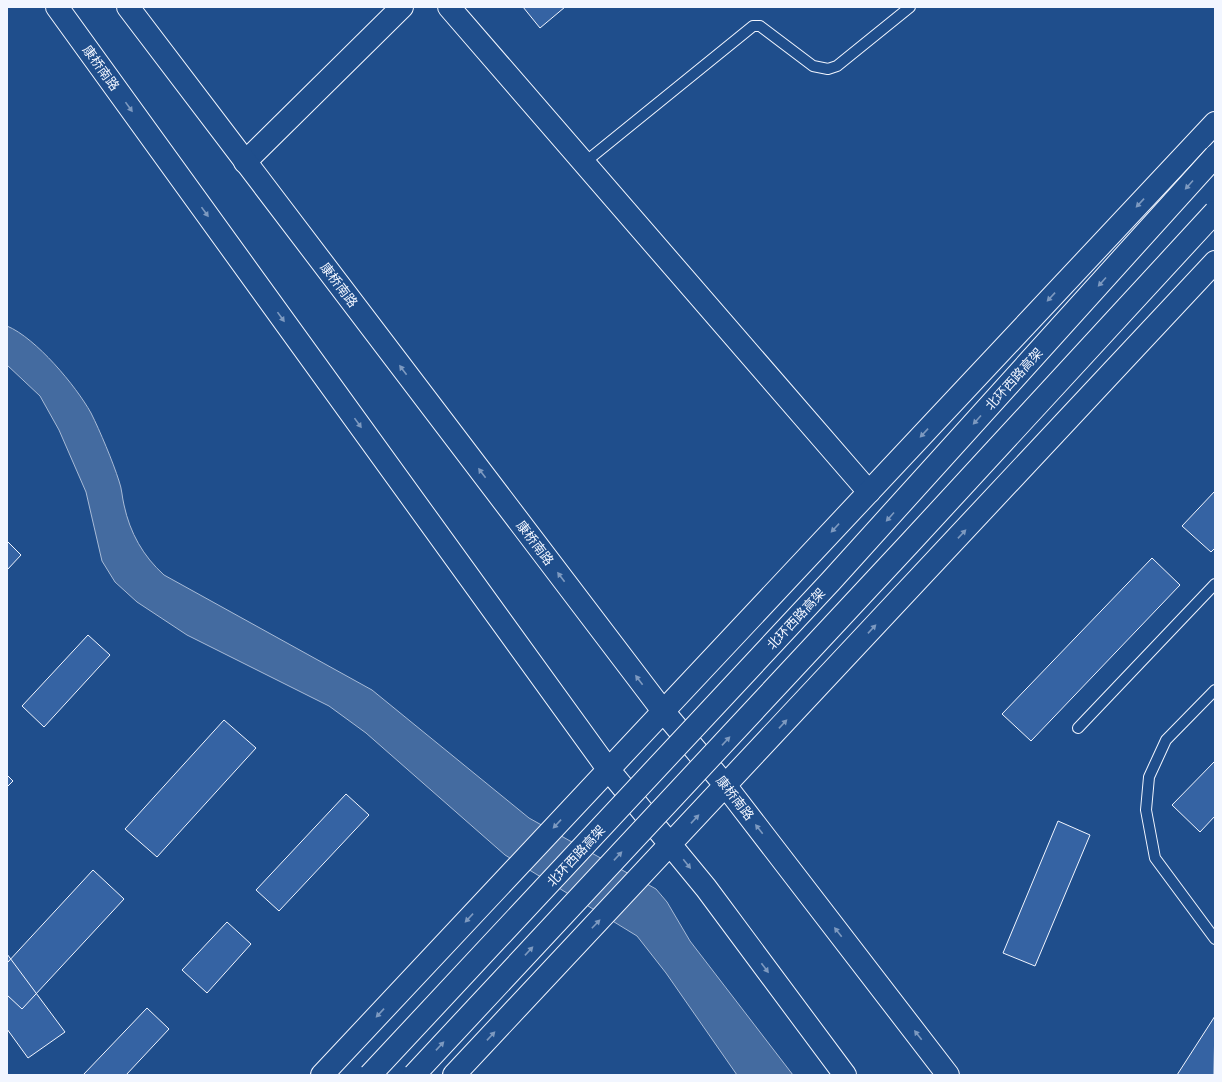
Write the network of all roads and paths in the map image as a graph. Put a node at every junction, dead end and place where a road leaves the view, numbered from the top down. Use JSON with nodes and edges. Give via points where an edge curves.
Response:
{"nodes":[{"id":1,"x":57,"y":7,"type":"edge"},
{"id":2,"x":128,"y":7,"type":"edge"},
{"id":3,"x":402,"y":7,"type":"edge"},
{"id":4,"x":449,"y":7,"type":"edge"},
{"id":5,"x":910,"y":7,"type":"edge"},
{"id":6,"x":1215,"y":123,"type":"edge"},
{"id":7,"x":1215,"y":156,"type":"edge"},
{"id":8,"x":245,"y":162,"type":"junction"},
{"id":9,"x":584,"y":163,"type":"junction"},
{"id":10,"x":1215,"y":212,"type":"edge"},
{"id":11,"x":1215,"y":262,"type":"edge"},
{"id":12,"x":869,"y":492,"type":"junction"},
{"id":13,"x":1215,"y":584,"type":"edge"},
{"id":14,"x":1215,"y":690,"type":"edge"},
{"id":15,"x":663,"y":711,"type":"junction"},
{"id":16,"x":1078,"y":728,"type":"dead end"},
{"id":17,"x":608,"y":769,"type":"junction"},
{"id":18,"x":725,"y":785,"type":"junction"},
{"id":19,"x":671,"y":845,"type":"junction"},
{"id":20,"x":1215,"y":939,"type":"edge"},
{"id":21,"x":945,"y":1071,"type":"edge"},
{"id":22,"x":843,"y":1073,"type":"edge"},
{"id":23,"x":322,"y":1075,"type":"edge"},
{"id":24,"x":370,"y":1075,"type":"edge"},
{"id":25,"x":414,"y":1075,"type":"edge"},
{"id":26,"x":454,"y":1075,"type":"edge"}],
"edges":[{"from":1,"to":17,"type":"main road","name":"康桥南路","one_way":true},
{"from":2,"to":8,"type":"main road","name":"康桥南路"},
{"from":3,"to":8,"type":"main road"},
{"from":4,"to":9,"type":"main road"},
{"from":5,"to":9,"type":"lane","via":[[837,66],[828,69],[813,66],[760,26],[753,26]]},
{"from":6,"to":12,"type":"main road","one_way":true},
{"from":7,"to":24,"type":"main road","name":"北环西路高架","one_way":true,"bridge":true,"via":[[832,582]]},
{"from":15,"to":8,"type":"main road","name":"康桥南路","one_way":true},
{"from":9,"to":12,"type":"main road"},
{"from":25,"to":10,"type":"main road","one_way":true,"bridge":true},
{"from":18,"to":11,"type":"main road","one_way":true},
{"from":12,"to":15,"type":"main road","one_way":true},
{"from":13,"to":16,"type":"lane"},
{"from":14,"to":20,"type":"lane","via":[[1166,740],[1149,776],[1146,810],[1156,858]]},
{"from":15,"to":17,"type":"main road"},
{"from":15,"to":18,"type":"main road","name":"康桥南路"},
{"from":17,"to":19,"type":"main road","name":"康桥南路"},
{"from":17,"to":23,"type":"main road","one_way":true},
{"from":19,"to":18,"type":"main road","one_way":true},
{"from":21,"to":18,"type":"main road","name":"康桥南路","one_way":true},
{"from":19,"to":22,"type":"main road","name":"康桥南路","one_way":true,"via":[[706,888]]},
{"from":26,"to":19,"type":"main road","one_way":true}]}
